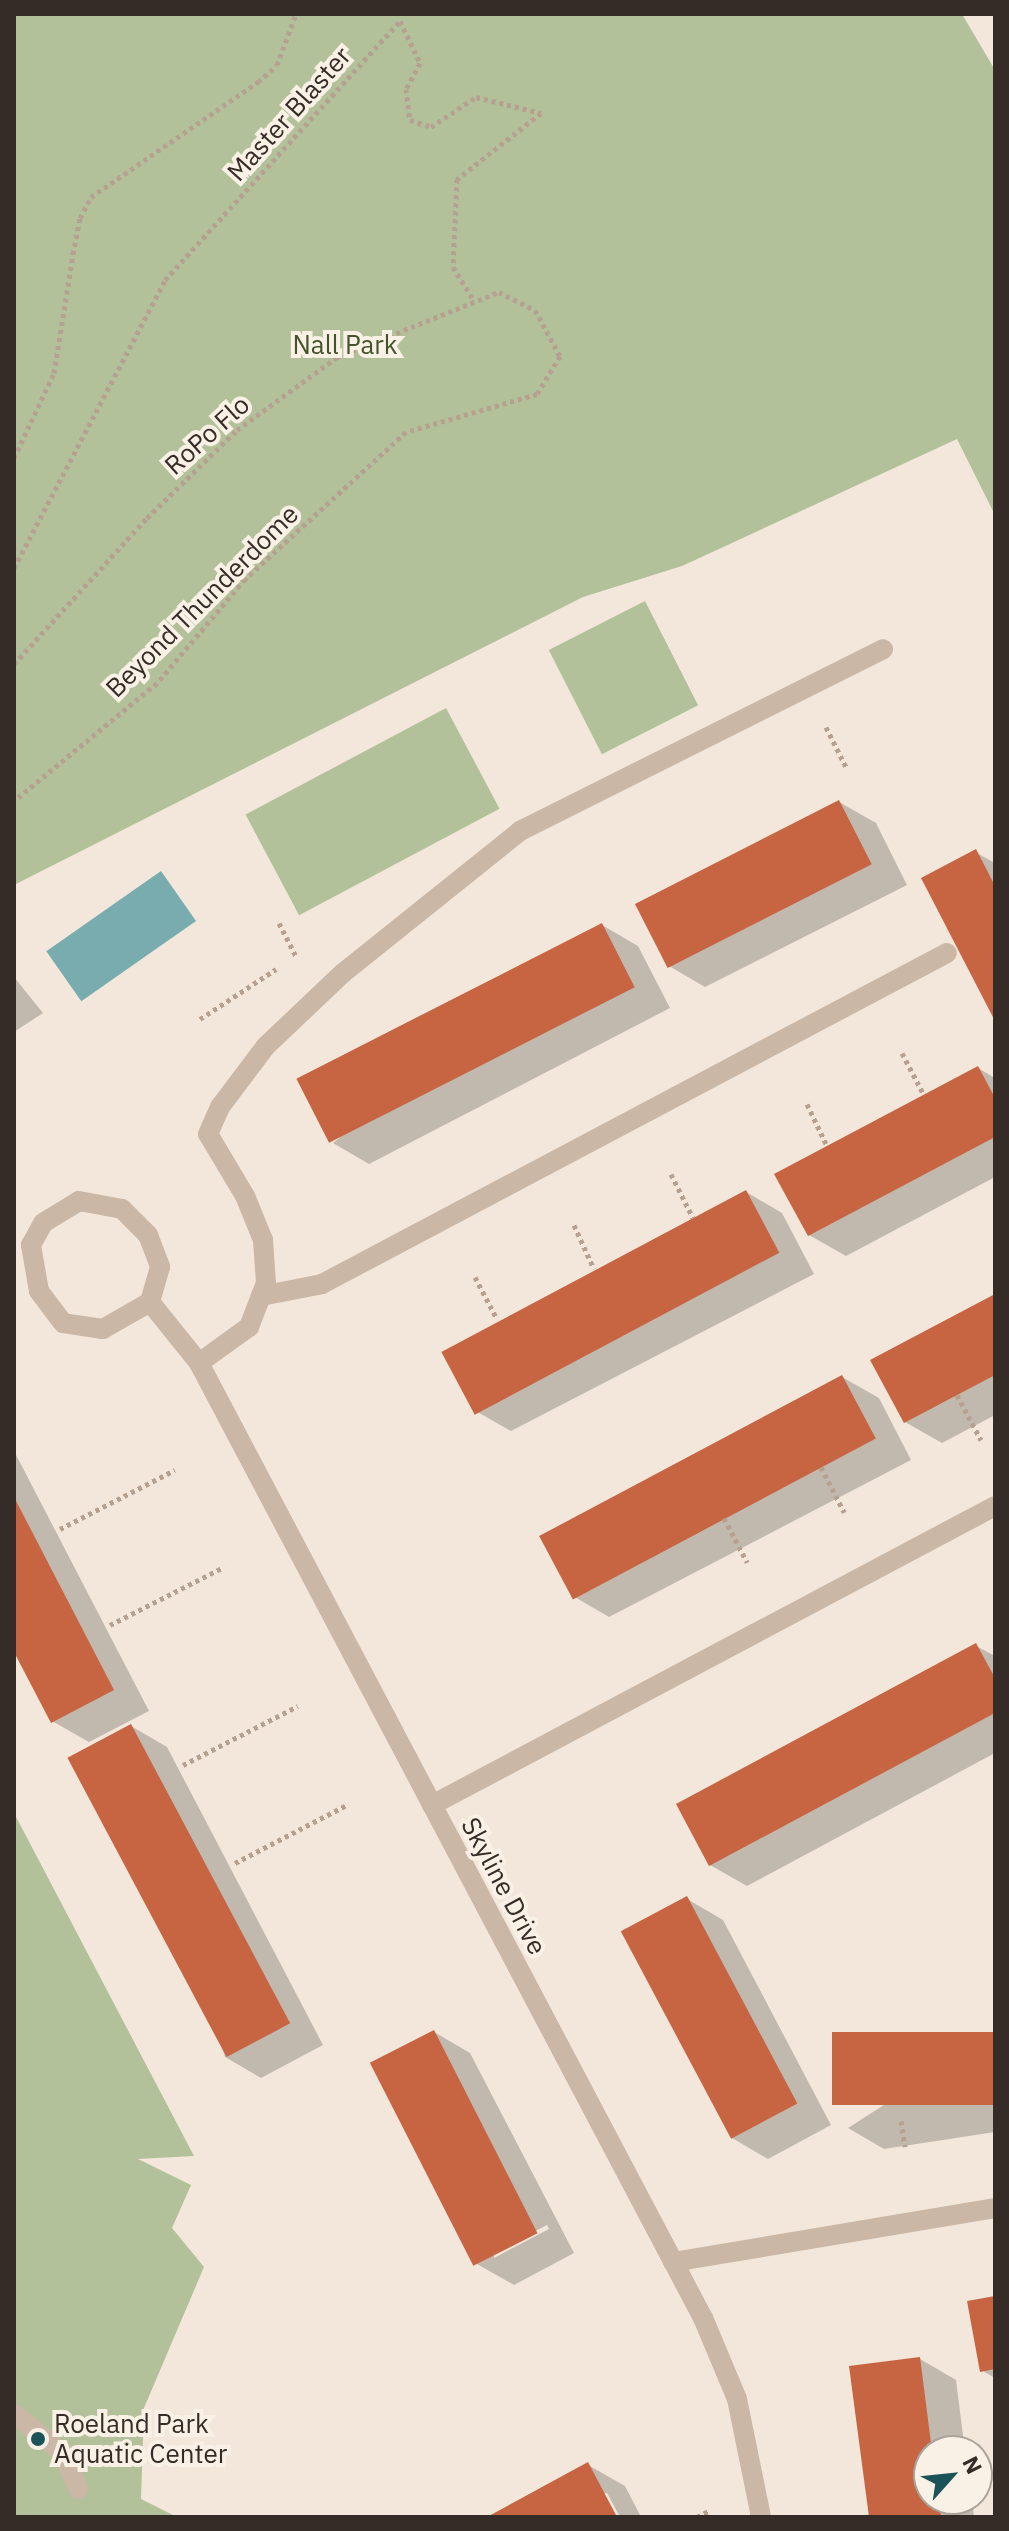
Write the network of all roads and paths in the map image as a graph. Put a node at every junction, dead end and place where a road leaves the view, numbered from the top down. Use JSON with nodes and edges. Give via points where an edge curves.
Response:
{"nodes":[{"id":1,"x":296,"y":14,"type":"edge"},
{"id":2,"x":474,"y":300,"type":"junction"},
{"id":3,"x":14,"y":458,"type":"edge"},
{"id":4,"x":14,"y":568,"type":"edge"},
{"id":5,"x":883,"y":649,"type":"dead end"},
{"id":6,"x":14,"y":664,"type":"edge"},
{"id":7,"x":826,"y":727,"type":"dead end"},
{"id":8,"x":846,"y":767,"type":"dead end"},
{"id":9,"x":14,"y":801,"type":"edge"},
{"id":10,"x":279,"y":923,"type":"dead end"},
{"id":11,"x":947,"y":953,"type":"dead end"},
{"id":12,"x":296,"y":956,"type":"dead end"},
{"id":13,"x":276,"y":969,"type":"dead end"},
{"id":14,"x":200,"y":1019,"type":"dead end"},
{"id":15,"x":902,"y":1053,"type":"dead end"},
{"id":16,"x":924,"y":1095,"type":"dead end"},
{"id":17,"x":807,"y":1104,"type":"dead end"},
{"id":18,"x":827,"y":1146,"type":"dead end"},
{"id":19,"x":671,"y":1174,"type":"dead end"},
{"id":20,"x":693,"y":1218,"type":"dead end"},
{"id":21,"x":574,"y":1225,"type":"dead end"},
{"id":22,"x":594,"y":1269,"type":"dead end"},
{"id":23,"x":475,"y":1277,"type":"dead end"},
{"id":24,"x":261,"y":1296,"type":"junction"},
{"id":25,"x":150,"y":1302,"type":"junction"},
{"id":26,"x":497,"y":1319,"type":"dead end"},
{"id":27,"x":199,"y":1363,"type":"junction"},
{"id":28,"x":957,"y":1395,"type":"dead end"},
{"id":29,"x":981,"y":1440,"type":"dead end"},
{"id":30,"x":821,"y":1467,"type":"dead end"},
{"id":31,"x":175,"y":1470,"type":"dead end"},
{"id":32,"x":995,"y":1506,"type":"edge"},
{"id":33,"x":844,"y":1512,"type":"dead end"},
{"id":34,"x":724,"y":1518,"type":"dead end"},
{"id":35,"x":60,"y":1529,"type":"dead end"},
{"id":36,"x":747,"y":1562,"type":"dead end"},
{"id":37,"x":224,"y":1567,"type":"dead end"},
{"id":38,"x":110,"y":1625,"type":"dead end"},
{"id":39,"x":298,"y":1706,"type":"dead end"},
{"id":40,"x":183,"y":1765,"type":"dead end"},
{"id":41,"x":349,"y":1804,"type":"dead end"},
{"id":42,"x":432,"y":1805,"type":"junction"},
{"id":43,"x":235,"y":1863,"type":"dead end"},
{"id":44,"x":901,"y":2121,"type":"dead end"},
{"id":45,"x":905,"y":2147,"type":"dead end"},
{"id":46,"x":995,"y":2208,"type":"edge"},
{"id":47,"x":673,"y":2262,"type":"junction"},
{"id":48,"x":14,"y":2414,"type":"edge"},
{"id":49,"x":78,"y":2489,"type":"dead end"},
{"id":50,"x":709,"y":2511,"type":"dead end"},
{"id":51,"x":697,"y":2517,"type":"edge"},
{"id":52,"x":761,"y":2517,"type":"edge"}],
"edges":[{"from":1,"to":3,"type":"path","via":[[277,65],[258,82],[91,197],[75,242],[54,373]]},
{"from":2,"to":4,"type":"path","name":"Master Blaster","via":[[453,267],[457,179],[541,113],[476,97],[431,127],[410,120],[406,89],[420,63],[400,21],[165,280]]},
{"from":2,"to":6,"type":"path","name":"RoPo Flo","via":[[337,357],[237,430],[147,518]]},
{"from":2,"to":9,"type":"path","name":"Beyond Thunderdome","via":[[499,292],[535,310],[560,356],[537,394],[406,432],[245,579],[157,683]]},
{"from":5,"to":24,"type":"street","via":[[520,831],[343,973],[266,1046],[220,1107],[208,1134],[238,1182],[263,1240],[266,1283]]},
{"from":7,"to":8,"type":"path"},
{"from":10,"to":12,"type":"path"},
{"from":11,"to":24,"type":"street","via":[[322,1284]]},
{"from":13,"to":14,"type":"path"},
{"from":15,"to":16,"type":"path"},
{"from":17,"to":18,"type":"path"},
{"from":19,"to":20,"type":"path"},
{"from":21,"to":22,"type":"path"},
{"from":23,"to":26,"type":"path"},
{"from":24,"to":27,"type":"street","via":[[249,1327]]},
{"from":25,"to":25,"type":"street","via":[[103,1329],[63,1323],[39,1291],[31,1245],[43,1223],[79,1201],[122,1209],[148,1235],[160,1267]]},
{"from":25,"to":27,"type":"street","name":"Skyline Drive"},
{"from":27,"to":42,"type":"street","name":"Skyline Drive"},
{"from":28,"to":29,"type":"path"},
{"from":30,"to":33,"type":"path"},
{"from":31,"to":35,"type":"path"},
{"from":32,"to":42,"type":"street"},
{"from":34,"to":36,"type":"path"},
{"from":37,"to":38,"type":"path"},
{"from":39,"to":40,"type":"path"},
{"from":41,"to":43,"type":"path"},
{"from":42,"to":47,"type":"street","name":"Skyline Drive"},
{"from":44,"to":45,"type":"path"},
{"from":46,"to":47,"type":"street"},
{"from":47,"to":52,"type":"street","name":"Skyline Drive","via":[[737,2399]]},
{"from":48,"to":49,"type":"street","via":[[63,2453]]},
{"from":50,"to":51,"type":"path"}]}
